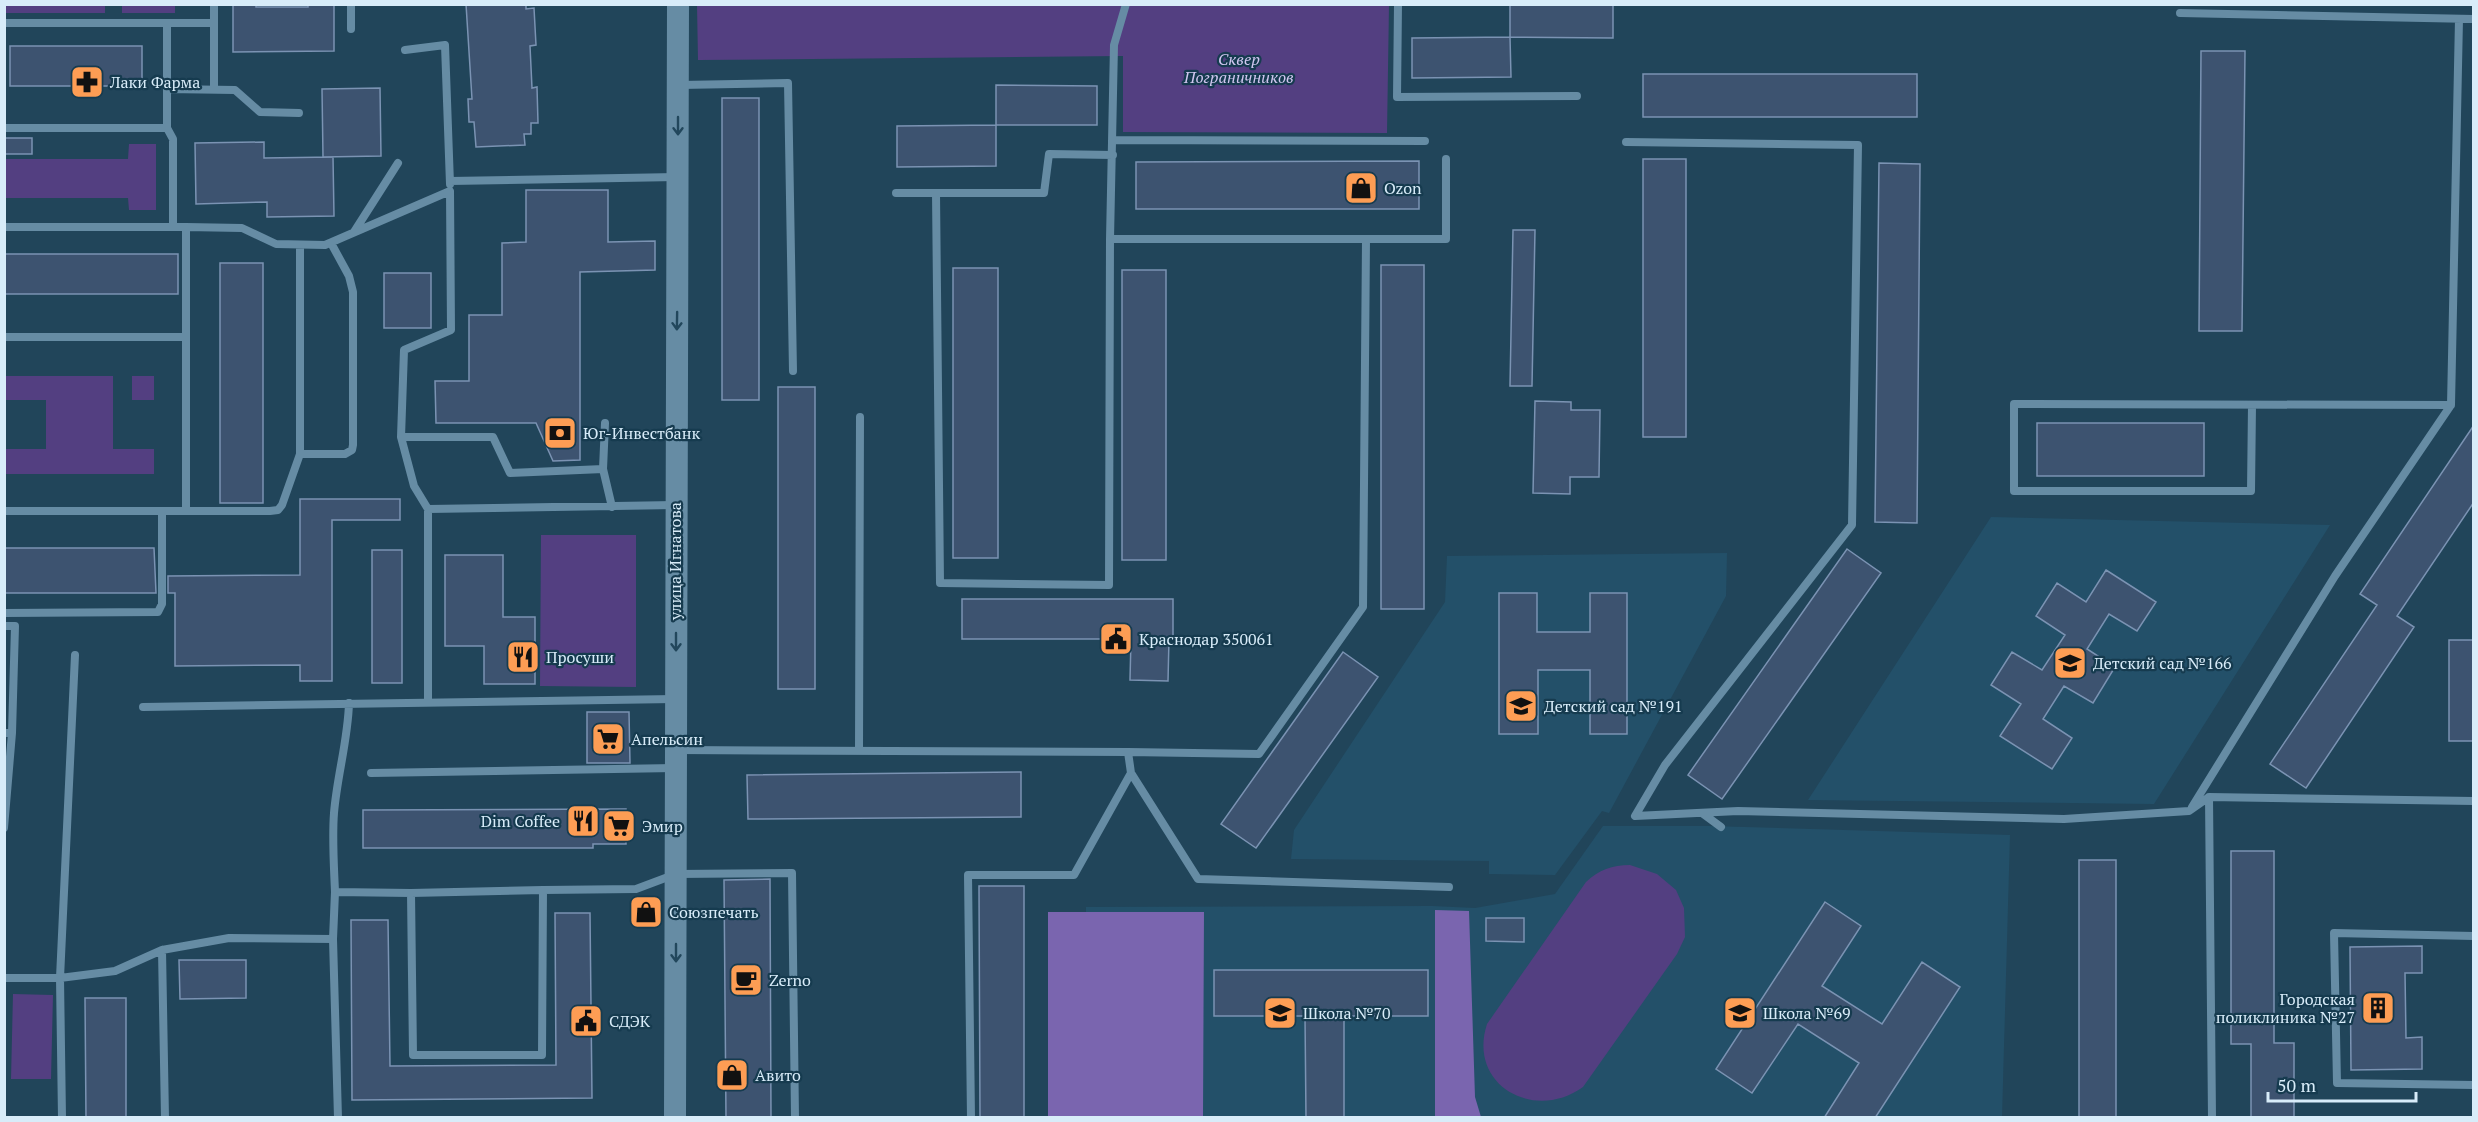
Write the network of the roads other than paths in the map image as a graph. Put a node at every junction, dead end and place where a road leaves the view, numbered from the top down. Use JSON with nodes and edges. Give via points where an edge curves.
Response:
{"nodes":[{"id":1,"x":214,"y":4,"type":"edge"},
{"id":2,"x":351,"y":4,"type":"edge"},
{"id":3,"x":678,"y":4,"type":"edge"},
{"id":4,"x":1126,"y":4,"type":"edge"},
{"id":5,"x":1398,"y":4,"type":"edge"},
{"id":6,"x":2180,"y":13,"type":"dead end"},
{"id":7,"x":2474,"y":18,"type":"edge"},
{"id":8,"x":2459,"y":19,"type":"junction"},
{"id":9,"x":4,"y":23,"type":"edge"},
{"id":10,"x":167,"y":23,"type":"junction"},
{"id":11,"x":214,"y":23,"type":"junction"},
{"id":12,"x":351,"y":29,"type":"dead end"},
{"id":13,"x":405,"y":50,"type":"dead end"},
{"id":14,"x":678,"y":85,"type":"junction"},
{"id":15,"x":167,"y":89,"type":"junction"},
{"id":16,"x":214,"y":89,"type":"junction"},
{"id":17,"x":1577,"y":96,"type":"dead end"},
{"id":18,"x":299,"y":113,"type":"dead end"},
{"id":19,"x":4,"y":128,"type":"edge"},
{"id":20,"x":167,"y":128,"type":"junction"},
{"id":21,"x":1112,"y":140,"type":"junction"},
{"id":22,"x":1425,"y":141,"type":"dead end"},
{"id":23,"x":1626,"y":142,"type":"dead end"},
{"id":24,"x":1113,"y":155,"type":"junction"},
{"id":25,"x":1446,"y":159,"type":"dead end"},
{"id":26,"x":398,"y":163,"type":"dead end"},
{"id":27,"x":678,"y":177,"type":"junction"},
{"id":28,"x":450,"y":182,"type":"junction"},
{"id":29,"x":450,"y":191,"type":"junction"},
{"id":30,"x":896,"y":193,"type":"dead end"},
{"id":31,"x":936,"y":193,"type":"junction"},
{"id":32,"x":4,"y":226,"type":"edge"},
{"id":33,"x":173,"y":226,"type":"junction"},
{"id":34,"x":186,"y":226,"type":"junction"},
{"id":35,"x":353,"y":234,"type":"junction"},
{"id":36,"x":1110,"y":239,"type":"junction"},
{"id":37,"x":1366,"y":239,"type":"junction"},
{"id":38,"x":331,"y":243,"type":"junction"},
{"id":39,"x":300,"y":246,"type":"junction"},
{"id":40,"x":4,"y":337,"type":"edge"},
{"id":41,"x":186,"y":337,"type":"junction"},
{"id":42,"x":793,"y":371,"type":"dead end"},
{"id":43,"x":2252,"y":405,"type":"junction"},
{"id":44,"x":2451,"y":405,"type":"junction"},
{"id":45,"x":860,"y":417,"type":"dead end"},
{"id":46,"x":605,"y":423,"type":"dead end"},
{"id":47,"x":401,"y":437,"type":"junction"},
{"id":48,"x":300,"y":454,"type":"junction"},
{"id":49,"x":603,"y":469,"type":"junction"},
{"id":50,"x":675,"y":505,"type":"junction"},
{"id":51,"x":612,"y":507,"type":"junction"},
{"id":52,"x":428,"y":508,"type":"junction"},
{"id":53,"x":4,"y":512,"type":"edge"},
{"id":54,"x":162,"y":512,"type":"junction"},
{"id":55,"x":186,"y":512,"type":"junction"},
{"id":56,"x":4,"y":613,"type":"edge"},
{"id":57,"x":4,"y":626,"type":"edge"},
{"id":58,"x":75,"y":655,"type":"dead end"},
{"id":59,"x":675,"y":699,"type":"junction"},
{"id":60,"x":428,"y":701,"type":"junction"},
{"id":61,"x":349,"y":703,"type":"junction"},
{"id":62,"x":142,"y":707,"type":"dead end"},
{"id":63,"x":8,"y":733,"type":"edge"},
{"id":64,"x":859,"y":750,"type":"junction"},
{"id":65,"x":1128,"y":752,"type":"junction"},
{"id":66,"x":676,"y":759,"type":"junction"},
{"id":67,"x":371,"y":773,"type":"dead end"},
{"id":68,"x":1131,"y":773,"type":"junction"},
{"id":69,"x":2209,"y":797,"type":"junction"},
{"id":70,"x":2474,"y":801,"type":"edge"},
{"id":71,"x":2189,"y":811,"type":"junction"},
{"id":72,"x":1702,"y":813,"type":"junction"},
{"id":73,"x":1721,"y":827,"type":"dead end"},
{"id":74,"x":4,"y":828,"type":"edge"},
{"id":75,"x":676,"y":874,"type":"junction"},
{"id":76,"x":1449,"y":887,"type":"dead end"},
{"id":77,"x":543,"y":890,"type":"junction"},
{"id":78,"x":335,"y":892,"type":"junction"},
{"id":79,"x":411,"y":893,"type":"junction"},
{"id":80,"x":2474,"y":936,"type":"edge"},
{"id":81,"x":333,"y":939,"type":"junction"},
{"id":82,"x":162,"y":950,"type":"junction"},
{"id":83,"x":4,"y":978,"type":"edge"},
{"id":84,"x":60,"y":978,"type":"junction"},
{"id":85,"x":2474,"y":1085,"type":"edge"},
{"id":86,"x":62,"y":1118,"type":"edge"},
{"id":87,"x":165,"y":1118,"type":"edge"},
{"id":88,"x":338,"y":1118,"type":"edge"},
{"id":89,"x":675,"y":1118,"type":"edge"},
{"id":90,"x":795,"y":1118,"type":"edge"},
{"id":91,"x":971,"y":1118,"type":"edge"},
{"id":92,"x":2212,"y":1118,"type":"edge"}],
"edges":[{"from":1,"to":11,"type":"lane"},
{"from":2,"to":12,"type":"lane"},
{"from":3,"to":14,"type":"street","name":"улица Игнатова"},
{"from":4,"to":21,"type":"lane","via":[[1114,45]]},
{"from":5,"to":17,"type":"lane","via":[[1397,97]]},
{"from":6,"to":8,"type":"lane"},
{"from":7,"to":8,"type":"lane"},
{"from":8,"to":44,"type":"lane"},
{"from":9,"to":10,"type":"lane"},
{"from":10,"to":11,"type":"lane"},
{"from":10,"to":15,"type":"lane"},
{"from":11,"to":16,"type":"lane"},
{"from":13,"to":28,"type":"lane","via":[[445,45]]},
{"from":14,"to":27,"type":"street","name":"улица Игнатова","one_way":true},
{"from":14,"to":42,"type":"lane","via":[[788,83]]},
{"from":15,"to":16,"type":"lane"},
{"from":15,"to":20,"type":"lane"},
{"from":16,"to":18,"type":"lane","via":[[236,90],[260,112]]},
{"from":19,"to":20,"type":"lane"},
{"from":20,"to":33,"type":"lane","via":[[173,139]]},
{"from":21,"to":22,"type":"lane"},
{"from":21,"to":24,"type":"lane"},
{"from":23,"to":72,"type":"lane","via":[[1858,145],[1852,525],[1665,765],[1635,816]]},
{"from":24,"to":31,"type":"lane","via":[[1049,154],[1044,193]]},
{"from":24,"to":36,"type":"lane"},
{"from":25,"to":37,"type":"lane","via":[[1446,239]]},
{"from":26,"to":35,"type":"lane"},
{"from":27,"to":28,"type":"lane"},
{"from":27,"to":50,"type":"street","name":"улица Игнатова","one_way":true},
{"from":28,"to":29,"type":"lane"},
{"from":29,"to":35,"type":"lane"},
{"from":29,"to":47,"type":"lane","via":[[451,330],[404,350]]},
{"from":30,"to":31,"type":"lane"},
{"from":31,"to":36,"type":"lane","via":[[940,583],[1109,585]]},
{"from":32,"to":33,"type":"lane"},
{"from":33,"to":34,"type":"lane"},
{"from":34,"to":39,"type":"lane","via":[[242,228],[276,244]]},
{"from":34,"to":41,"type":"lane"},
{"from":35,"to":38,"type":"lane"},
{"from":36,"to":37,"type":"lane"},
{"from":37,"to":65,"type":"lane","via":[[1363,607],[1258,754]]},
{"from":38,"to":39,"type":"lane"},
{"from":38,"to":48,"type":"lane","via":[[353,292],[353,445],[345,454]]},
{"from":39,"to":48,"type":"lane"},
{"from":40,"to":41,"type":"lane"},
{"from":41,"to":55,"type":"lane"},
{"from":43,"to":43,"type":"lane","via":[[2251,491],[2014,491],[2014,404]]},
{"from":43,"to":44,"type":"lane"},
{"from":44,"to":71,"type":"lane","via":[[2335,576]]},
{"from":45,"to":64,"type":"lane"},
{"from":46,"to":49,"type":"lane"},
{"from":47,"to":49,"type":"lane","via":[[493,437],[510,473]]},
{"from":47,"to":52,"type":"lane","via":[[414,486]]},
{"from":48,"to":55,"type":"lane","via":[[278,510]]},
{"from":49,"to":51,"type":"lane"},
{"from":50,"to":51,"type":"lane"},
{"from":50,"to":59,"type":"street","name":"улица Игнатова","one_way":true},
{"from":51,"to":52,"type":"lane"},
{"from":52,"to":60,"type":"lane"},
{"from":53,"to":54,"type":"lane"},
{"from":54,"to":55,"type":"lane"},
{"from":54,"to":56,"type":"lane","via":[[162,604],[158,612]]},
{"from":57,"to":63,"type":"lane","via":[[15,626]]},
{"from":58,"to":84,"type":"lane"},
{"from":59,"to":60,"type":"lane"},
{"from":59,"to":66,"type":"street","name":"улица Игнатова"},
{"from":60,"to":61,"type":"lane"},
{"from":61,"to":62,"type":"lane"},
{"from":61,"to":78,"type":"lane","via":[[334,815]]},
{"from":63,"to":74,"type":"lane"},
{"from":64,"to":65,"type":"lane"},
{"from":64,"to":66,"type":"lane"},
{"from":65,"to":68,"type":"lane"},
{"from":66,"to":67,"type":"lane"},
{"from":66,"to":75,"type":"street","name":"улица Игнатова"},
{"from":68,"to":76,"type":"lane","via":[[1198,879]]},
{"from":68,"to":91,"type":"lane","via":[[1074,875],[968,875]]},
{"from":69,"to":70,"type":"lane"},
{"from":69,"to":71,"type":"lane"},
{"from":69,"to":92,"type":"lane"},
{"from":71,"to":72,"type":"lane","via":[[2064,819]]},
{"from":72,"to":73,"type":"lane"},
{"from":75,"to":77,"type":"lane","via":[[636,889]]},
{"from":75,"to":89,"type":"street","name":"улица Игнатова","one_way":true},
{"from":75,"to":90,"type":"lane","via":[[792,873]]},
{"from":77,"to":79,"type":"lane"},
{"from":77,"to":79,"type":"lane","via":[[542,1055],[413,1055]]},
{"from":78,"to":79,"type":"lane"},
{"from":78,"to":81,"type":"lane"},
{"from":80,"to":85,"type":"lane","via":[[2334,933],[2337,1083]]},
{"from":81,"to":82,"type":"lane","via":[[229,938]]},
{"from":81,"to":88,"type":"lane"},
{"from":82,"to":84,"type":"lane","via":[[116,971]]},
{"from":82,"to":87,"type":"lane"},
{"from":83,"to":84,"type":"lane"},
{"from":84,"to":86,"type":"lane"}]}
